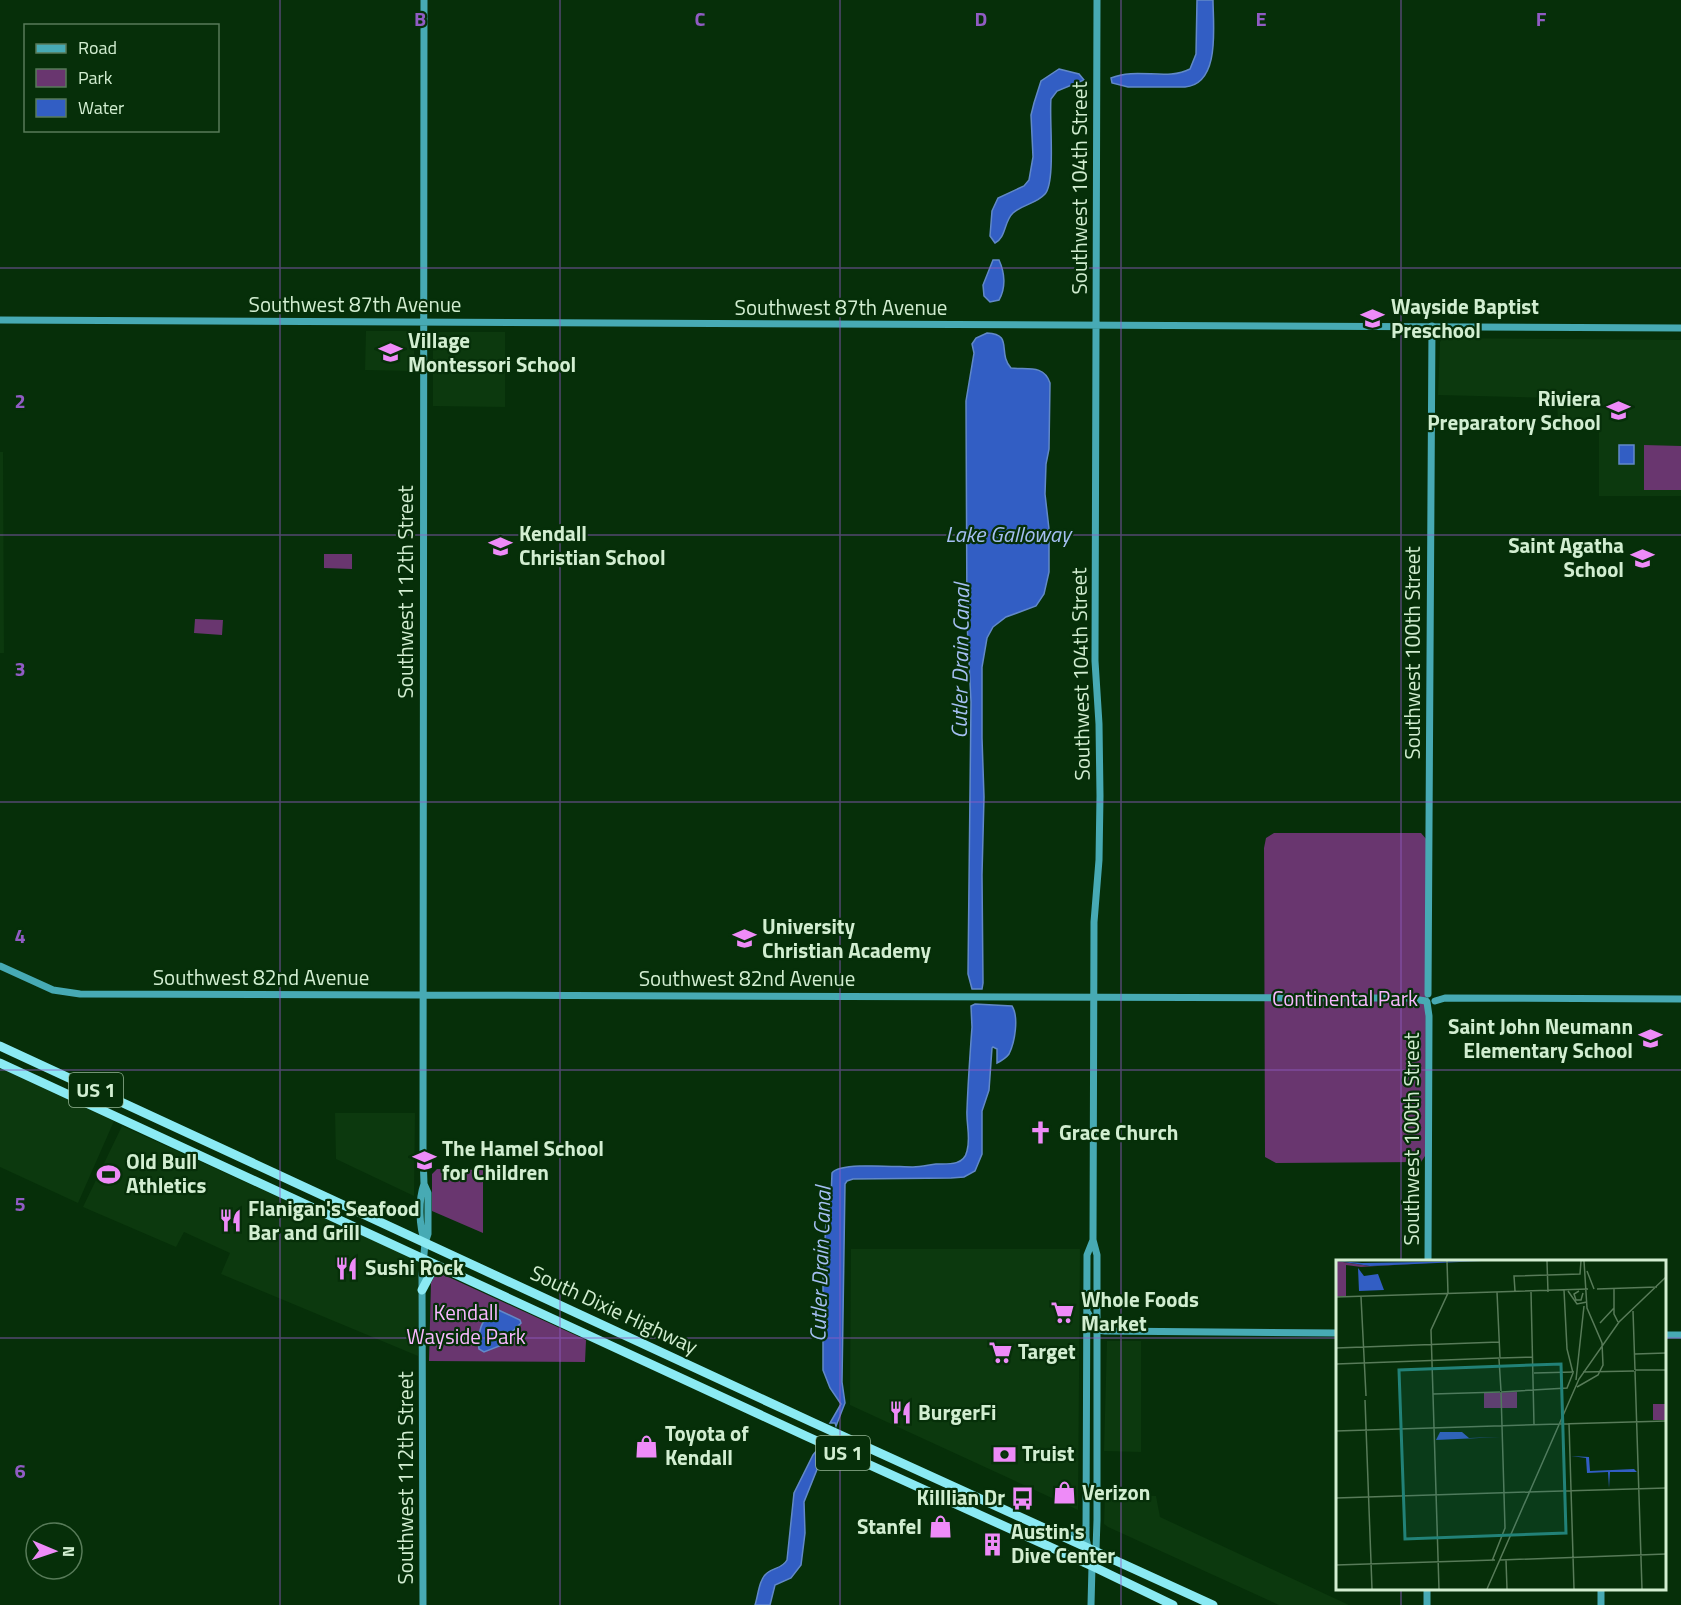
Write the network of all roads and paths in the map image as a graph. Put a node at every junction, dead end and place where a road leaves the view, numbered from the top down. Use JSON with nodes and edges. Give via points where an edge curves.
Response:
{"nodes":[{"id":1,"x":424,"y":0,"type":"edge"},
{"id":2,"x":1097,"y":0,"type":"edge"},
{"id":3,"x":0,"y":320,"type":"edge"},
{"id":4,"x":423,"y":322,"type":"junction"},
{"id":5,"x":1096,"y":326,"type":"junction"},
{"id":6,"x":1432,"y":326,"type":"junction"},
{"id":7,"x":1681,"y":328,"type":"edge"},
{"id":8,"x":0,"y":966,"type":"edge"},
{"id":9,"x":423,"y":995,"type":"junction"},
{"id":10,"x":1094,"y":998,"type":"junction"},
{"id":11,"x":1430,"y":998,"type":"junction"},
{"id":12,"x":1681,"y":999,"type":"edge"},
{"id":13,"x":0,"y":1047,"type":"edge"},
{"id":14,"x":0,"y":1063,"type":"edge"},
{"id":15,"x":152,"y":1116,"type":"junction"},
{"id":16,"x":120,"y":1118,"type":"junction"},
{"id":17,"x":1093,"y":1240,"type":"junction"},
{"id":18,"x":424,"y":1243,"type":"junction"},
{"id":19,"x":423,"y":1259,"type":"junction"},
{"id":20,"x":1428,"y":1260,"type":"edge"},
{"id":21,"x":441,"y":1268,"type":"junction"},
{"id":22,"x":422,"y":1290,"type":"junction"},
{"id":23,"x":1087,"y":1311,"type":"junction"},
{"id":24,"x":592,"y":1320,"type":"junction"},
{"id":25,"x":1097,"y":1330,"type":"junction"},
{"id":26,"x":1336,"y":1334,"type":"edge"},
{"id":27,"x":591,"y":1336,"type":"junction"},
{"id":28,"x":1086,"y":1498,"type":"junction"},
{"id":29,"x":1098,"y":1510,"type":"junction"},
{"id":30,"x":1086,"y":1527,"type":"junction"},
{"id":31,"x":1064,"y":1536,"type":"junction"},
{"id":32,"x":1092,"y":1549,"type":"junction"},
{"id":33,"x":1092,"y":1566,"type":"junction"},
{"id":34,"x":423,"y":1605,"type":"edge"},
{"id":35,"x":1091,"y":1605,"type":"edge"},
{"id":36,"x":1173,"y":1605,"type":"edge"},
{"id":37,"x":1214,"y":1605,"type":"edge"}],
"edges":[{"from":1,"to":4,"type":"street","name":"Southwest 112th Street"},
{"from":2,"to":5,"type":"street","name":"Southwest 104th Street"},
{"from":3,"to":4,"type":"street","name":"Southwest 87th Avenue"},
{"from":4,"to":5,"type":"street","name":"Southwest 87th Avenue"},
{"from":4,"to":9,"type":"street","name":"Southwest 112th Street"},
{"from":5,"to":6,"type":"street","name":"Southwest 87th Avenue"},
{"from":5,"to":10,"type":"street","name":"Southwest 104th Street","via":[[1095,661],[1100,796]]},
{"from":6,"to":7,"type":"street","name":"Southwest 87th Avenue"},
{"from":6,"to":11,"type":"street","name":"Southwest 100th Street"},
{"from":8,"to":9,"type":"street","name":"Southwest 82nd Avenue","via":[[53,990],[88,994]]},
{"from":9,"to":10,"type":"street","name":"Southwest 82nd Avenue"},
{"from":9,"to":18,"type":"street","name":"Southwest 112th Street"},
{"from":10,"to":11,"type":"street","name":"Southwest 82nd Avenue"},
{"from":10,"to":17,"type":"street","name":"Southwest 104th Street"},
{"from":11,"to":12,"type":"street","name":"Southwest 82nd Avenue"},
{"from":11,"to":20,"type":"street","name":"Southwest 100th Street"},
{"from":13,"to":15,"type":"highway","name":"South Dixie Highway","number":"US 1"},
{"from":14,"to":16,"type":"highway","name":"South Dixie Highway","number":"US 1"},
{"from":15,"to":16,"type":"highway","via":[[132,1113]]},
{"from":15,"to":18,"type":"highway","name":"South Dixie Highway","number":"US 1"},
{"from":16,"to":19,"type":"highway","name":"South Dixie Highway","number":"US 1"},
{"from":17,"to":23,"type":"street","name":"Southwest 104th Street","via":[[1087,1255]]},
{"from":17,"to":25,"type":"street","name":"Southwest 104th Street","via":[[1097,1255]]},
{"from":18,"to":19,"type":"street","name":"Southwest 112th Street"},
{"from":18,"to":24,"type":"highway","name":"South Dixie Highway","number":"US 1"},
{"from":19,"to":21,"type":"highway","name":"South Dixie Highway","number":"US 1"},
{"from":19,"to":22,"type":"street","name":"Southwest 112th Street"},
{"from":21,"to":22,"type":"highway","via":[[431,1273]]},
{"from":21,"to":27,"type":"highway","name":"South Dixie Highway","number":"US 1"},
{"from":22,"to":34,"type":"street","name":"Southwest 112th Street"},
{"from":23,"to":25,"type":"street"},
{"from":23,"to":28,"type":"street","name":"Southwest 104th Street"},
{"from":24,"to":27,"type":"highway"},
{"from":24,"to":31,"type":"highway","name":"South Dixie Highway","number":"US 1"},
{"from":25,"to":26,"type":"street"},
{"from":25,"to":29,"type":"street","name":"Southwest 104th Street"},
{"from":27,"to":33,"type":"highway","name":"South Dixie Highway","number":"US 1"},
{"from":28,"to":29,"type":"street"},
{"from":28,"to":30,"type":"street","name":"Southwest 104th Street"},
{"from":29,"to":32,"type":"street","name":"Southwest 104th Street"},
{"from":30,"to":31,"type":"street","via":[[1079,1534]]},
{"from":30,"to":32,"type":"street","name":"Southwest 104th Street"},
{"from":31,"to":32,"type":"highway","name":"South Dixie Highway","number":"US 1"},
{"from":32,"to":33,"type":"street","name":"Southwest 104th Street"},
{"from":32,"to":37,"type":"highway","name":"South Dixie Highway","number":"US 1"},
{"from":33,"to":35,"type":"street","name":"Southwest 104th Street"},
{"from":33,"to":36,"type":"highway","name":"South Dixie Highway","number":"US 1"}]}
